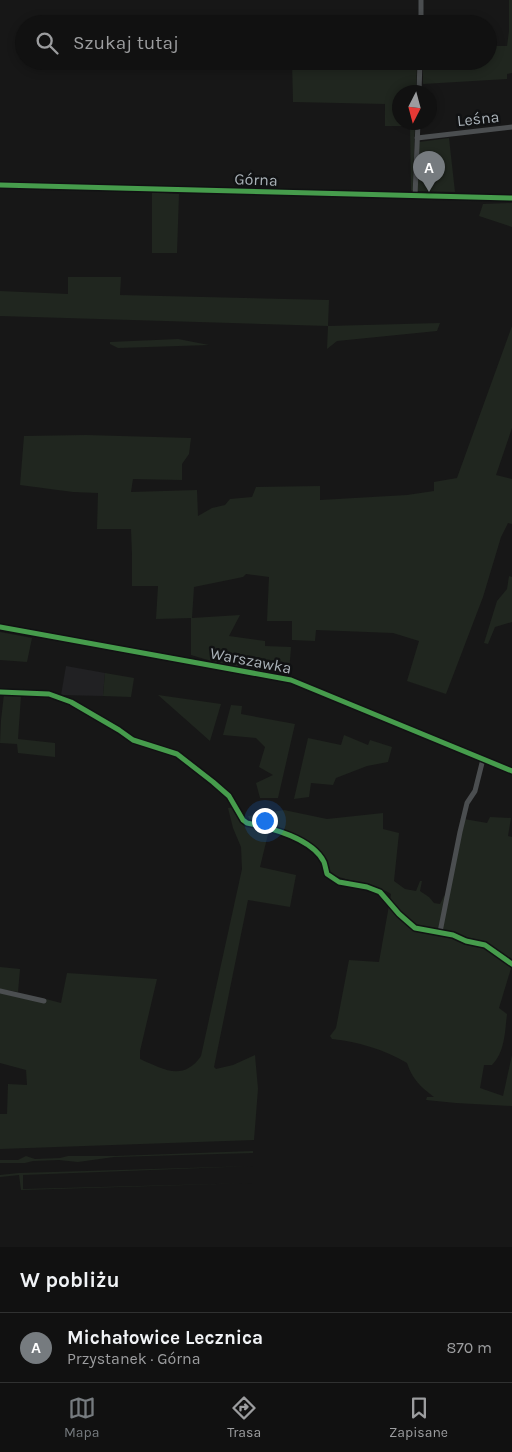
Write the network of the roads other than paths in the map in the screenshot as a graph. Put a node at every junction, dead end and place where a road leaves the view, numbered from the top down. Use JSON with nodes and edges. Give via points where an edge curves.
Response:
{"nodes":[{"id":1,"x":421,"y":0,"type":"edge"},
{"id":2,"x":421,"y":15,"type":"edge"},
{"id":3,"x":420,"y":70,"type":"edge"},
{"id":4,"x":419,"y":85,"type":"edge"},
{"id":5,"x":512,"y":127,"type":"edge"},
{"id":6,"x":418,"y":130,"type":"edge"},
{"id":7,"x":417,"y":138,"type":"junction"},
{"id":8,"x":0,"y":185,"type":"edge"},
{"id":9,"x":415,"y":196,"type":"junction"},
{"id":10,"x":512,"y":198,"type":"edge"},
{"id":11,"x":0,"y":627,"type":"edge"},
{"id":12,"x":0,"y":692,"type":"edge"},
{"id":13,"x":483,"y":759,"type":"junction"},
{"id":14,"x":512,"y":771,"type":"edge"},
{"id":15,"x":440,"y":932,"type":"junction"},
{"id":16,"x":512,"y":964,"type":"edge"},
{"id":17,"x":0,"y":991,"type":"edge"},
{"id":18,"x":44,"y":1000,"type":"dead end"}],
"edges":[{"from":1,"to":2,"type":"street"},
{"from":3,"to":4,"type":"street"},
{"from":5,"to":7,"type":"street","name":"Leśna"},
{"from":6,"to":7,"type":"street"},
{"from":7,"to":9,"type":"street"},
{"from":8,"to":9,"type":"street","name":"Górna"},
{"from":9,"to":10,"type":"street","name":"Górna"},
{"from":11,"to":13,"type":"street","name":"Warszawka","via":[[291,680]]},
{"from":12,"to":15,"type":"street","via":[[49,694],[71,702],[133,740],[176,754],[229,796],[247,823],[302,841],[324,861],[326,874],[339,882],[367,886],[380,892],[415,928]]},
{"from":13,"to":14,"type":"street","name":"Warszawka"},
{"from":13,"to":15,"type":"street","via":[[475,791],[467,803]]},
{"from":15,"to":16,"type":"street","via":[[485,945]]},
{"from":17,"to":18,"type":"street"}]}
